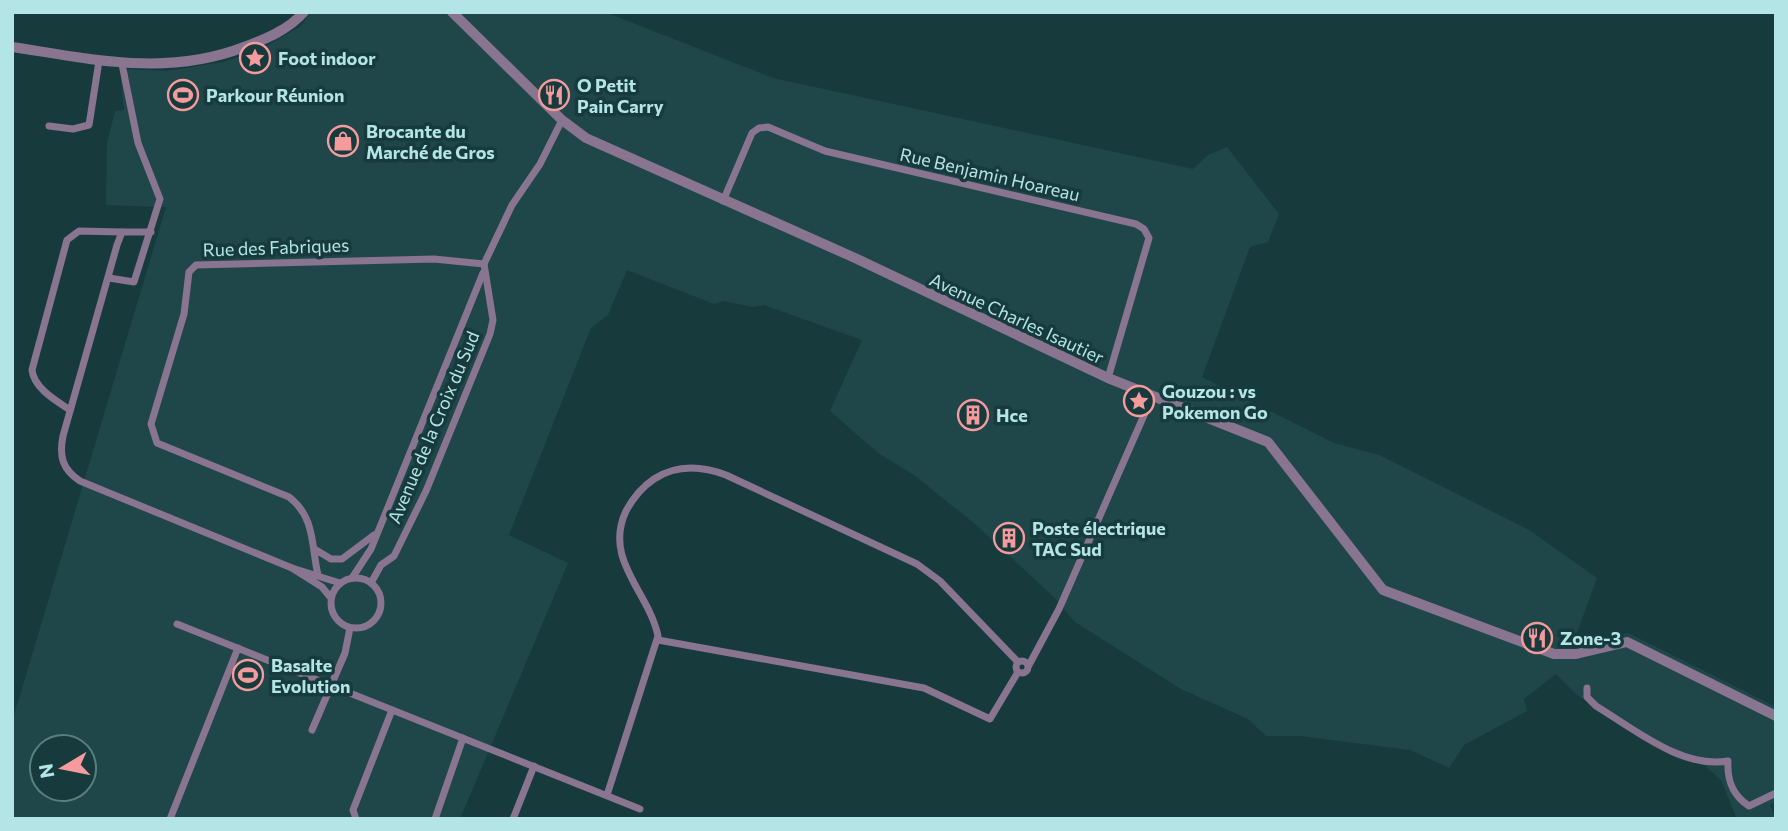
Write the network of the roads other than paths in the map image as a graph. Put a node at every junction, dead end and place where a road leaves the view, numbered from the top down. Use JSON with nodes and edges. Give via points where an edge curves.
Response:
{"nodes":[{"id":1,"x":304,"y":12,"type":"edge"},
{"id":2,"x":452,"y":12,"type":"edge"},
{"id":3,"x":12,"y":47,"type":"edge"},
{"id":4,"x":99,"y":61,"type":"junction"},
{"id":5,"x":122,"y":64,"type":"junction"},
{"id":6,"x":562,"y":120,"type":"junction"},
{"id":7,"x":49,"y":126,"type":"dead end"},
{"id":8,"x":723,"y":201,"type":"junction"},
{"id":9,"x":122,"y":232,"type":"junction"},
{"id":10,"x":151,"y":232,"type":"junction"},
{"id":11,"x":484,"y":268,"type":"junction"},
{"id":12,"x":109,"y":278,"type":"junction"},
{"id":13,"x":1108,"y":378,"type":"junction"},
{"id":14,"x":1152,"y":397,"type":"junction"},
{"id":15,"x":70,"y":410,"type":"junction"},
{"id":16,"x":378,"y":530,"type":"junction"},
{"id":17,"x":316,"y":550,"type":"junction"},
{"id":18,"x":292,"y":568,"type":"junction"},
{"id":19,"x":318,"y":575,"type":"junction"},
{"id":20,"x":352,"y":578,"type":"junction"},
{"id":21,"x":340,"y":583,"type":"junction"},
{"id":22,"x":372,"y":583,"type":"junction"},
{"id":23,"x":331,"y":598,"type":"junction"},
{"id":24,"x":177,"y":624,"type":"dead end"},
{"id":25,"x":350,"y":628,"type":"junction"},
{"id":26,"x":658,"y":640,"type":"junction"},
{"id":27,"x":1042,"y":640,"type":"junction"},
{"id":28,"x":237,"y":648,"type":"junction"},
{"id":29,"x":1019,"y":661,"type":"junction"},
{"id":30,"x":1028,"y":665,"type":"junction"},
{"id":31,"x":1018,"y":672,"type":"junction"},
{"id":32,"x":333,"y":685,"type":"junction"},
{"id":33,"x":1587,"y":688,"type":"dead end"},
{"id":34,"x":392,"y":710,"type":"junction"},
{"id":35,"x":1776,"y":716,"type":"edge"},
{"id":36,"x":312,"y":730,"type":"dead end"},
{"id":37,"x":463,"y":738,"type":"junction"},
{"id":38,"x":534,"y":766,"type":"junction"},
{"id":39,"x":1776,"y":793,"type":"edge"},
{"id":40,"x":607,"y":795,"type":"junction"},
{"id":41,"x":640,"y":809,"type":"dead end"},
{"id":42,"x":170,"y":819,"type":"edge"},
{"id":43,"x":356,"y":819,"type":"edge"},
{"id":44,"x":435,"y":819,"type":"edge"},
{"id":45,"x":513,"y":819,"type":"edge"}],
"edges":[{"from":1,"to":5,"type":"street","via":[[273,36],[230,53],[164,66]]},
{"from":2,"to":6,"type":"street","name":"Avenue Charles Isautier"},
{"from":3,"to":4,"type":"street"},
{"from":4,"to":5,"type":"street"},
{"from":4,"to":7,"type":"street","via":[[89,125],[73,129]]},
{"from":5,"to":10,"type":"street","via":[[138,143],[159,190]]},
{"from":6,"to":8,"type":"street","name":"Avenue Charles Isautier","via":[[586,138]]},
{"from":6,"to":11,"type":"street","via":[[512,205]]},
{"from":8,"to":13,"type":"street","name":"Avenue Charles Isautier"},
{"from":8,"to":13,"type":"street","name":"Rue Benjamin Hoareau","via":[[752,133],[768,127],[825,151],[1136,224],[1149,239]]},
{"from":9,"to":10,"type":"street"},
{"from":9,"to":12,"type":"street"},
{"from":9,"to":15,"type":"street","via":[[79,231],[67,240],[32,370],[43,390]]},
{"from":10,"to":12,"type":"street","via":[[134,282]]},
{"from":11,"to":16,"type":"street","name":"Avenue de la Croix du Sud"},
{"from":11,"to":17,"type":"street","name":"Rue des Fabriques","via":[[434,258],[191,268],[184,314],[151,424],[152,435],[157,443],[289,497],[305,513]]},
{"from":11,"to":22,"type":"street","name":"Avenue de la Croix du Sud","via":[[493,320],[490,334],[426,491],[394,556],[381,565]]},
{"from":12,"to":15,"type":"street"},
{"from":13,"to":14,"type":"street","name":"Avenue Charles Isautier"},
{"from":14,"to":27,"type":"street"},
{"from":14,"to":35,"type":"street","name":"Avenue Charles Isautier","via":[[1276,448],[1383,590],[1554,654],[1576,654],[1627,642]]},
{"from":15,"to":18,"type":"street","via":[[61,455],[71,475]]},
{"from":16,"to":17,"type":"street","via":[[342,559],[331,559]]},
{"from":16,"to":20,"type":"street","name":"Avenue de la Croix du Sud"},
{"from":17,"to":19,"type":"street","name":"Rue des Fabriques"},
{"from":18,"to":19,"type":"street"},
{"from":18,"to":23,"type":"street"},
{"from":19,"to":21,"type":"street"},
{"from":20,"to":21,"type":"street"},
{"from":20,"to":22,"type":"street"},
{"from":21,"to":23,"type":"street"},
{"from":22,"to":25,"type":"street","via":[[380,596],[377,616],[366,626]]},
{"from":23,"to":25,"type":"street","via":[[336,619]]},
{"from":24,"to":28,"type":"street"},
{"from":25,"to":32,"type":"street"},
{"from":26,"to":29,"type":"street","via":[[657,628],[623,565],[623,518],[638,492],[654,479],[673,470],[700,468],[726,475],[917,564],[940,581]]},
{"from":26,"to":31,"type":"street","via":[[923,688],[990,719]]},
{"from":26,"to":40,"type":"street"},
{"from":27,"to":29,"type":"street"},
{"from":27,"to":30,"type":"street"},
{"from":28,"to":32,"type":"street"},
{"from":28,"to":42,"type":"street"},
{"from":29,"to":30,"type":"street"},
{"from":29,"to":31,"type":"street"},
{"from":30,"to":31,"type":"street","via":[[1026,672]]},
{"from":32,"to":34,"type":"street"},
{"from":32,"to":36,"type":"street"},
{"from":33,"to":39,"type":"street","via":[[1587,697],[1596,706],[1667,748],[1711,764],[1728,761],[1732,788],[1749,806]]},
{"from":34,"to":37,"type":"street"},
{"from":34,"to":43,"type":"street","via":[[353,810]]},
{"from":37,"to":38,"type":"street"},
{"from":37,"to":44,"type":"street"},
{"from":38,"to":40,"type":"street"},
{"from":38,"to":45,"type":"street"},
{"from":40,"to":41,"type":"street"}]}
